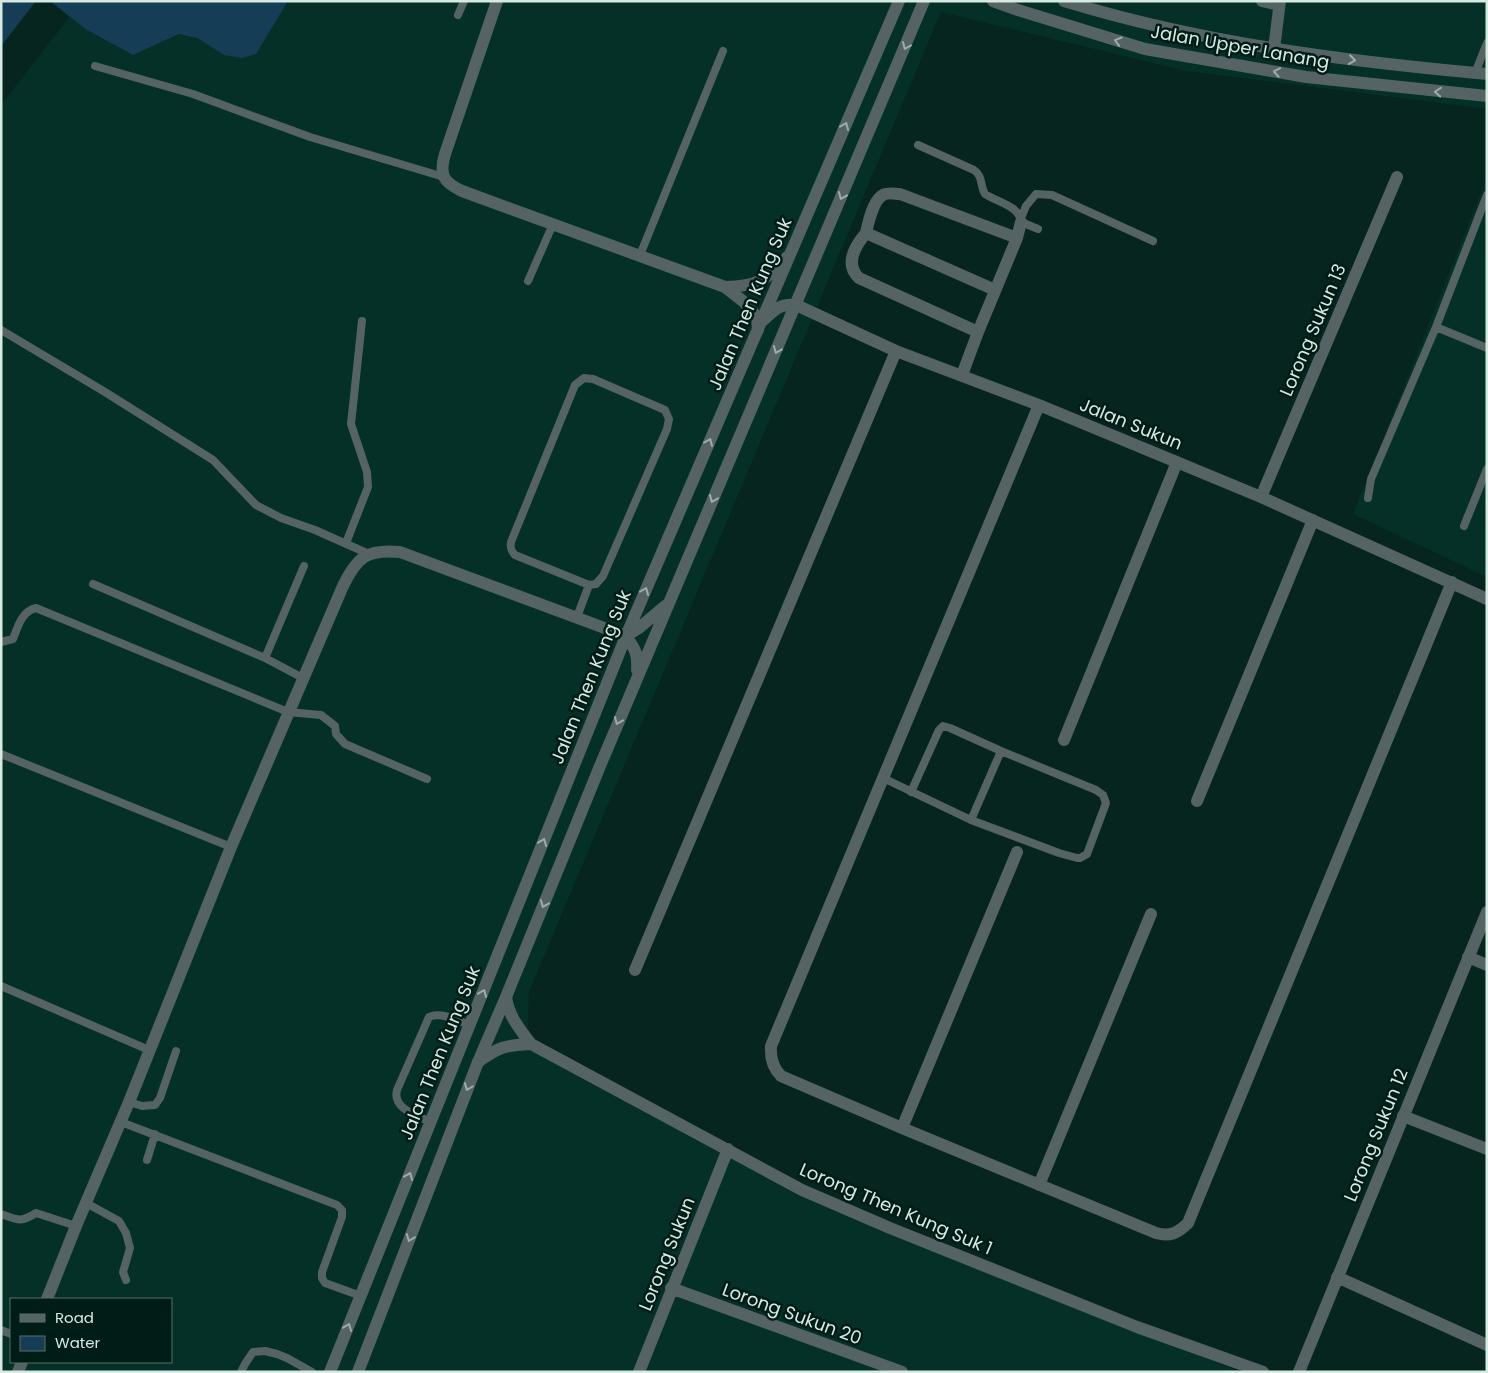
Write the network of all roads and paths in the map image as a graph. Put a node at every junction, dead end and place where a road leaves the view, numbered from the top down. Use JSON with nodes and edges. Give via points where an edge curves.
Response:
{"nodes":[{"id":1,"x":464,"y":1,"type":"edge"},
{"id":2,"x":497,"y":1,"type":"edge"},
{"id":3,"x":899,"y":1,"type":"edge"},
{"id":4,"x":924,"y":1,"type":"edge"},
{"id":5,"x":993,"y":1,"type":"edge"},
{"id":6,"x":1064,"y":1,"type":"edge"},
{"id":7,"x":1262,"y":1,"type":"edge"},
{"id":8,"x":1280,"y":3,"type":"edge"},
{"id":9,"x":458,"y":15,"type":"dead end"},
{"id":10,"x":1487,"y":43,"type":"edge"},
{"id":11,"x":1274,"y":49,"type":"junction"},
{"id":12,"x":723,"y":51,"type":"dead end"},
{"id":13,"x":95,"y":66,"type":"dead end"},
{"id":14,"x":1481,"y":74,"type":"edge"},
{"id":15,"x":1487,"y":96,"type":"edge"},
{"id":16,"x":918,"y":144,"type":"dead end"},
{"id":17,"x":444,"y":177,"type":"junction"},
{"id":18,"x":1397,"y":177,"type":"dead end"},
{"id":19,"x":1487,"y":195,"type":"edge"},
{"id":20,"x":1021,"y":220,"type":"junction"},
{"id":21,"x":552,"y":224,"type":"junction"},
{"id":22,"x":1038,"y":229,"type":"dead end"},
{"id":23,"x":866,"y":233,"type":"junction"},
{"id":24,"x":1017,"y":238,"type":"junction"},
{"id":25,"x":1153,"y":241,"type":"dead end"},
{"id":26,"x":792,"y":251,"type":"junction"},
{"id":27,"x":640,"y":255,"type":"junction"},
{"id":28,"x":528,"y":281,"type":"dead end"},
{"id":29,"x":725,"y":287,"type":"junction"},
{"id":30,"x":996,"y":290,"type":"junction"},
{"id":31,"x":796,"y":305,"type":"junction"},
{"id":32,"x":362,"y":321,"type":"dead end"},
{"id":33,"x":759,"y":326,"type":"junction"},
{"id":34,"x":1436,"y":327,"type":"junction"},
{"id":35,"x":1,"y":330,"type":"edge"},
{"id":36,"x":978,"y":332,"type":"junction"},
{"id":37,"x":1487,"y":348,"type":"edge"},
{"id":38,"x":896,"y":351,"type":"junction"},
{"id":39,"x":962,"y":375,"type":"junction"},
{"id":40,"x":1039,"y":405,"type":"junction"},
{"id":41,"x":1177,"y":462,"type":"junction"},
{"id":42,"x":1487,"y":468,"type":"edge"},
{"id":43,"x":1261,"y":497,"type":"junction"},
{"id":44,"x":1368,"y":498,"type":"dead end"},
{"id":45,"x":1313,"y":520,"type":"junction"},
{"id":46,"x":1464,"y":526,"type":"dead end"},
{"id":47,"x":346,"y":543,"type":"junction"},
{"id":48,"x":370,"y":554,"type":"junction"},
{"id":49,"x":304,"y":566,"type":"dead end"},
{"id":50,"x":1452,"y":582,"type":"junction"},
{"id":51,"x":93,"y":584,"type":"dead end"},
{"id":52,"x":589,"y":584,"type":"junction"},
{"id":53,"x":1487,"y":599,"type":"edge"},
{"id":54,"x":669,"y":603,"type":"junction"},
{"id":55,"x":577,"y":617,"type":"junction"},
{"id":56,"x":626,"y":636,"type":"junction"},
{"id":57,"x":1,"y":642,"type":"edge"},
{"id":58,"x":265,"y":658,"type":"junction"},
{"id":59,"x":637,"y":676,"type":"junction"},
{"id":60,"x":303,"y":678,"type":"junction"},
{"id":61,"x":288,"y":712,"type":"junction"},
{"id":62,"x":1064,"y":740,"type":"dead end"},
{"id":63,"x":1001,"y":751,"type":"junction"},
{"id":64,"x":1,"y":754,"type":"edge"},
{"id":65,"x":883,"y":778,"type":"junction"},
{"id":66,"x":426,"y":780,"type":"dead end"},
{"id":67,"x":912,"y":792,"type":"junction"},
{"id":68,"x":1197,"y":801,"type":"dead end"},
{"id":69,"x":971,"y":820,"type":"junction"},
{"id":70,"x":231,"y":847,"type":"junction"},
{"id":71,"x":1017,"y":852,"type":"dead end"},
{"id":72,"x":1487,"y":912,"type":"edge"},
{"id":73,"x":1151,"y":914,"type":"dead end"},
{"id":74,"x":1468,"y":957,"type":"junction"},
{"id":75,"x":1487,"y":965,"type":"edge"},
{"id":76,"x":635,"y":970,"type":"dead end"},
{"id":77,"x":1,"y":986,"type":"edge"},
{"id":78,"x":506,"y":996,"type":"junction"},
{"id":79,"x":470,"y":1025,"type":"junction"},
{"id":80,"x":531,"y":1044,"type":"junction"},
{"id":81,"x":150,"y":1050,"type":"junction"},
{"id":82,"x":176,"y":1051,"type":"dead end"},
{"id":83,"x":478,"y":1062,"type":"junction"},
{"id":84,"x":129,"y":1102,"type":"junction"},
{"id":85,"x":1403,"y":1116,"type":"junction"},
{"id":86,"x":121,"y":1122,"type":"junction"},
{"id":87,"x":430,"y":1122,"type":"junction"},
{"id":88,"x":902,"y":1128,"type":"junction"},
{"id":89,"x":155,"y":1134,"type":"junction"},
{"id":90,"x":728,"y":1149,"type":"junction"},
{"id":91,"x":1487,"y":1149,"type":"edge"},
{"id":92,"x":147,"y":1160,"type":"dead end"},
{"id":93,"x":1039,"y":1185,"type":"junction"},
{"id":94,"x":86,"y":1203,"type":"junction"},
{"id":95,"x":1,"y":1214,"type":"edge"},
{"id":96,"x":76,"y":1226,"type":"junction"},
{"id":97,"x":1337,"y":1277,"type":"junction"},
{"id":98,"x":126,"y":1280,"type":"dead end"},
{"id":99,"x":671,"y":1288,"type":"junction"},
{"id":100,"x":361,"y":1296,"type":"junction"},
{"id":101,"x":47,"y":1298,"type":"edge"},
{"id":102,"x":1487,"y":1345,"type":"edge"},
{"id":103,"x":884,"y":1369,"type":"edge"},
{"id":104,"x":241,"y":1372,"type":"edge"},
{"id":105,"x":312,"y":1372,"type":"edge"},
{"id":106,"x":330,"y":1372,"type":"edge"},
{"id":107,"x":358,"y":1372,"type":"edge"},
{"id":108,"x":638,"y":1372,"type":"edge"},
{"id":109,"x":902,"y":1372,"type":"edge"},
{"id":110,"x":1263,"y":1372,"type":"edge"},
{"id":111,"x":1299,"y":1372,"type":"edge"}],
"edges":[{"from":1,"to":9,"type":"lane"},
{"from":2,"to":17,"type":"street","via":[[444,154]]},
{"from":26,"to":3,"type":"street","name":"Jalan Then Kung Suk","one_way":true},
{"from":4,"to":31,"type":"street","one_way":true},
{"from":15,"to":5,"type":"street","name":"Jalan Upper Lanang","one_way":true,"via":[[1306,77],[1145,49]]},
{"from":6,"to":11,"type":"street","name":"Jalan Upper Lanang","via":[[1171,29]]},
{"from":7,"to":8,"type":"street"},
{"from":8,"to":11,"type":"street"},
{"from":10,"to":14,"type":"lane"},
{"from":11,"to":14,"type":"street","name":"Jalan Upper Lanang","one_way":true},
{"from":12,"to":27,"type":"lane"},
{"from":13,"to":17,"type":"lane","via":[[194,94],[310,136]]},
{"from":16,"to":20,"type":"lane","via":[[974,170],[980,176],[983,191],[1013,208]]},
{"from":17,"to":21,"type":"street","via":[[462,191]]},
{"from":18,"to":43,"type":"street","name":"Lorong Sukun 13"},
{"from":19,"to":34,"type":"lane"},
{"from":20,"to":22,"type":"lane"},
{"from":20,"to":24,"type":"street"},
{"from":20,"to":25,"type":"lane","via":[[1026,206],[1036,194],[1052,196]]},
{"from":21,"to":27,"type":"street"},
{"from":21,"to":28,"type":"lane"},
{"from":23,"to":24,"type":"street","via":[[878,198],[884,194],[900,194]]},
{"from":23,"to":30,"type":"street"},
{"from":23,"to":36,"type":"street","via":[[853,254],[853,273]]},
{"from":24,"to":30,"type":"street"},
{"from":26,"to":29,"type":"street","via":[[776,270],[761,280],[745,286]]},
{"from":26,"to":33,"type":"street","name":"Jalan Then Kung Suk"},
{"from":27,"to":29,"type":"street"},
{"from":29,"to":33,"type":"street","via":[[744,302],[757,317]]},
{"from":30,"to":36,"type":"street"},
{"from":31,"to":33,"type":"street","via":[[781,306]]},
{"from":31,"to":38,"type":"street","name":"Jalan Sukun"},
{"from":31,"to":54,"type":"street","one_way":true},
{"from":32,"to":47,"type":"lane","via":[[351,424],[367,472],[368,487]]},
{"from":56,"to":33,"type":"street","name":"Jalan Then Kung Suk","one_way":true},
{"from":34,"to":37,"type":"lane"},
{"from":34,"to":44,"type":"lane","via":[[1371,479]]},
{"from":35,"to":47,"type":"lane","via":[[213,460],[256,505]]},
{"from":36,"to":39,"type":"street"},
{"from":38,"to":39,"type":"street","name":"Jalan Sukun"},
{"from":38,"to":76,"type":"street"},
{"from":39,"to":40,"type":"street","name":"Jalan Sukun"},
{"from":40,"to":41,"type":"street","name":"Jalan Sukun"},
{"from":40,"to":65,"type":"street"},
{"from":41,"to":43,"type":"street","name":"Jalan Sukun"},
{"from":41,"to":62,"type":"street"},
{"from":42,"to":46,"type":"lane"},
{"from":43,"to":45,"type":"street","name":"Jalan Sukun"},
{"from":45,"to":50,"type":"street","name":"Jalan Sukun"},
{"from":45,"to":68,"type":"street"},
{"from":47,"to":48,"type":"lane"},
{"from":48,"to":55,"type":"street","via":[[383,550],[400,552]]},
{"from":48,"to":60,"type":"street","via":[[348,576]]},
{"from":49,"to":58,"type":"lane"},
{"from":50,"to":53,"type":"street","name":"Jalan Sukun"},
{"from":50,"to":93,"type":"street","via":[[1188,1223],[1176,1233],[1164,1235]]},
{"from":51,"to":58,"type":"lane"},
{"from":52,"to":52,"type":"lane","via":[[596,584],[603,576],[669,419],[664,410],[588,378],[575,385],[510,548],[516,555]]},
{"from":52,"to":55,"type":"lane"},
{"from":54,"to":56,"type":"street"},
{"from":54,"to":59,"type":"street"},
{"from":55,"to":56,"type":"street"},
{"from":56,"to":59,"type":"street","via":[[638,658]]},
{"from":79,"to":56,"type":"street","name":"Jalan Then Kung Suk","one_way":true},
{"from":57,"to":61,"type":"lane","via":[[13,639],[23,616],[36,608]]},
{"from":58,"to":60,"type":"lane"},
{"from":59,"to":78,"type":"street","one_way":true},
{"from":60,"to":61,"type":"street"},
{"from":61,"to":66,"type":"lane","via":[[321,715],[335,726],[336,734],[345,744]]},
{"from":61,"to":70,"type":"street"},
{"from":63,"to":67,"type":"lane","via":[[943,726]]},
{"from":63,"to":69,"type":"lane"},
{"from":63,"to":69,"type":"lane","via":[[1103,795],[1105,810],[1087,854],[1074,858]]},
{"from":64,"to":70,"type":"lane"},
{"from":65,"to":67,"type":"lane"},
{"from":65,"to":88,"type":"street","via":[[771,1046],[771,1053],[776,1070],[782,1076]]},
{"from":67,"to":69,"type":"lane"},
{"from":70,"to":81,"type":"street"},
{"from":71,"to":88,"type":"street"},
{"from":72,"to":74,"type":"street","name":"Lorong Sukun 12"},
{"from":73,"to":93,"type":"street"},
{"from":74,"to":75,"type":"street"},
{"from":74,"to":85,"type":"street","name":"Lorong Sukun 12"},
{"from":77,"to":81,"type":"lane"},
{"from":78,"to":80,"type":"street","via":[[513,1020]]},
{"from":78,"to":83,"type":"street"},
{"from":79,"to":87,"type":"street","name":"Jalan Then Kung Suk"},
{"from":79,"to":87,"type":"lane","via":[[439,1014],[429,1017],[397,1090],[396,1101],[403,1108]]},
{"from":80,"to":83,"type":"street","via":[[510,1045]]},
{"from":80,"to":90,"type":"street","name":"Lorong Then Kung Suk 1"},
{"from":81,"to":84,"type":"street"},
{"from":82,"to":84,"type":"lane","via":[[155,1105]]},
{"from":83,"to":107,"type":"street","one_way":true},
{"from":84,"to":86,"type":"street"},
{"from":85,"to":91,"type":"street"},
{"from":85,"to":97,"type":"street","name":"Lorong Sukun 12"},
{"from":86,"to":89,"type":"lane"},
{"from":86,"to":94,"type":"street"},
{"from":100,"to":87,"type":"street","name":"Jalan Then Kung Suk","one_way":true},
{"from":88,"to":93,"type":"street"},
{"from":89,"to":92,"type":"lane"},
{"from":89,"to":100,"type":"lane","via":[[337,1205],[342,1210],[342,1217],[322,1278],[325,1283]]},
{"from":90,"to":99,"type":"street","name":"Lorong Sukun"},
{"from":90,"to":110,"type":"street","name":"Lorong Then Kung Suk 1","via":[[802,1190],[890,1228],[1137,1327]]},
{"from":94,"to":96,"type":"street"},
{"from":94,"to":98,"type":"lane","via":[[119,1221],[126,1233],[130,1248],[123,1272]]},
{"from":95,"to":96,"type":"lane","via":[[24,1221],[36,1214]]},
{"from":96,"to":101,"type":"street"},
{"from":97,"to":102,"type":"street"},
{"from":97,"to":111,"type":"street","name":"Lorong Sukun 12"},
{"from":99,"to":103,"type":"street","name":"Lorong Sukun 20"},
{"from":99,"to":108,"type":"street","name":"Lorong Sukun"},
{"from":106,"to":100,"type":"street","name":"Jalan Then Kung Suk","one_way":true},
{"from":103,"to":109,"type":"street","name":"Lorong Sukun 20"},
{"from":104,"to":105,"type":"lane","via":[[253,1352],[265,1351],[287,1358]]}]}
